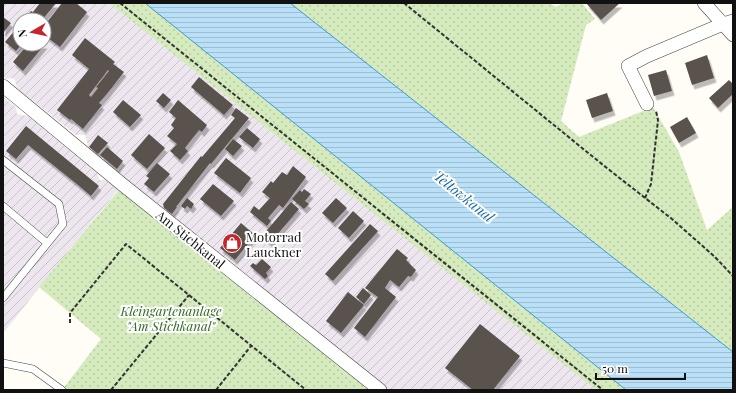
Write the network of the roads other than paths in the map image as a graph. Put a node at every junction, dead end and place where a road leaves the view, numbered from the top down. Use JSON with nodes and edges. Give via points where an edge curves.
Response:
{"nodes":[{"id":1,"x":704,"y":3,"type":"edge"},
{"id":2,"x":728,"y":23,"type":"edge"},
{"id":3,"x":733,"y":35,"type":"edge"},
{"id":4,"x":3,"y":86,"type":"edge"},
{"id":5,"x":647,"y":104,"type":"road end"},
{"id":6,"x":3,"y":160,"type":"edge"},
{"id":7,"x":3,"y":206,"type":"edge"},
{"id":8,"x":47,"y":243,"type":"junction"},
{"id":9,"x":3,"y":298,"type":"edge"},
{"id":10,"x":3,"y":363,"type":"edge"},
{"id":11,"x":62,"y":390,"type":"edge"},
{"id":12,"x":380,"y":390,"type":"edge"}],
"edges":[{"from":1,"to":2,"type":"street"},
{"from":2,"to":3,"type":"street"},
{"from":2,"to":5,"type":"street","via":[[628,66]]},
{"from":4,"to":12,"type":"street","name":"Am Stichkanal"},
{"from":6,"to":8,"type":"lane","via":[[59,204],[63,224]]},
{"from":7,"to":8,"type":"lane"},
{"from":8,"to":9,"type":"lane"},
{"from":10,"to":11,"type":"lane","via":[[33,369]]}]}
